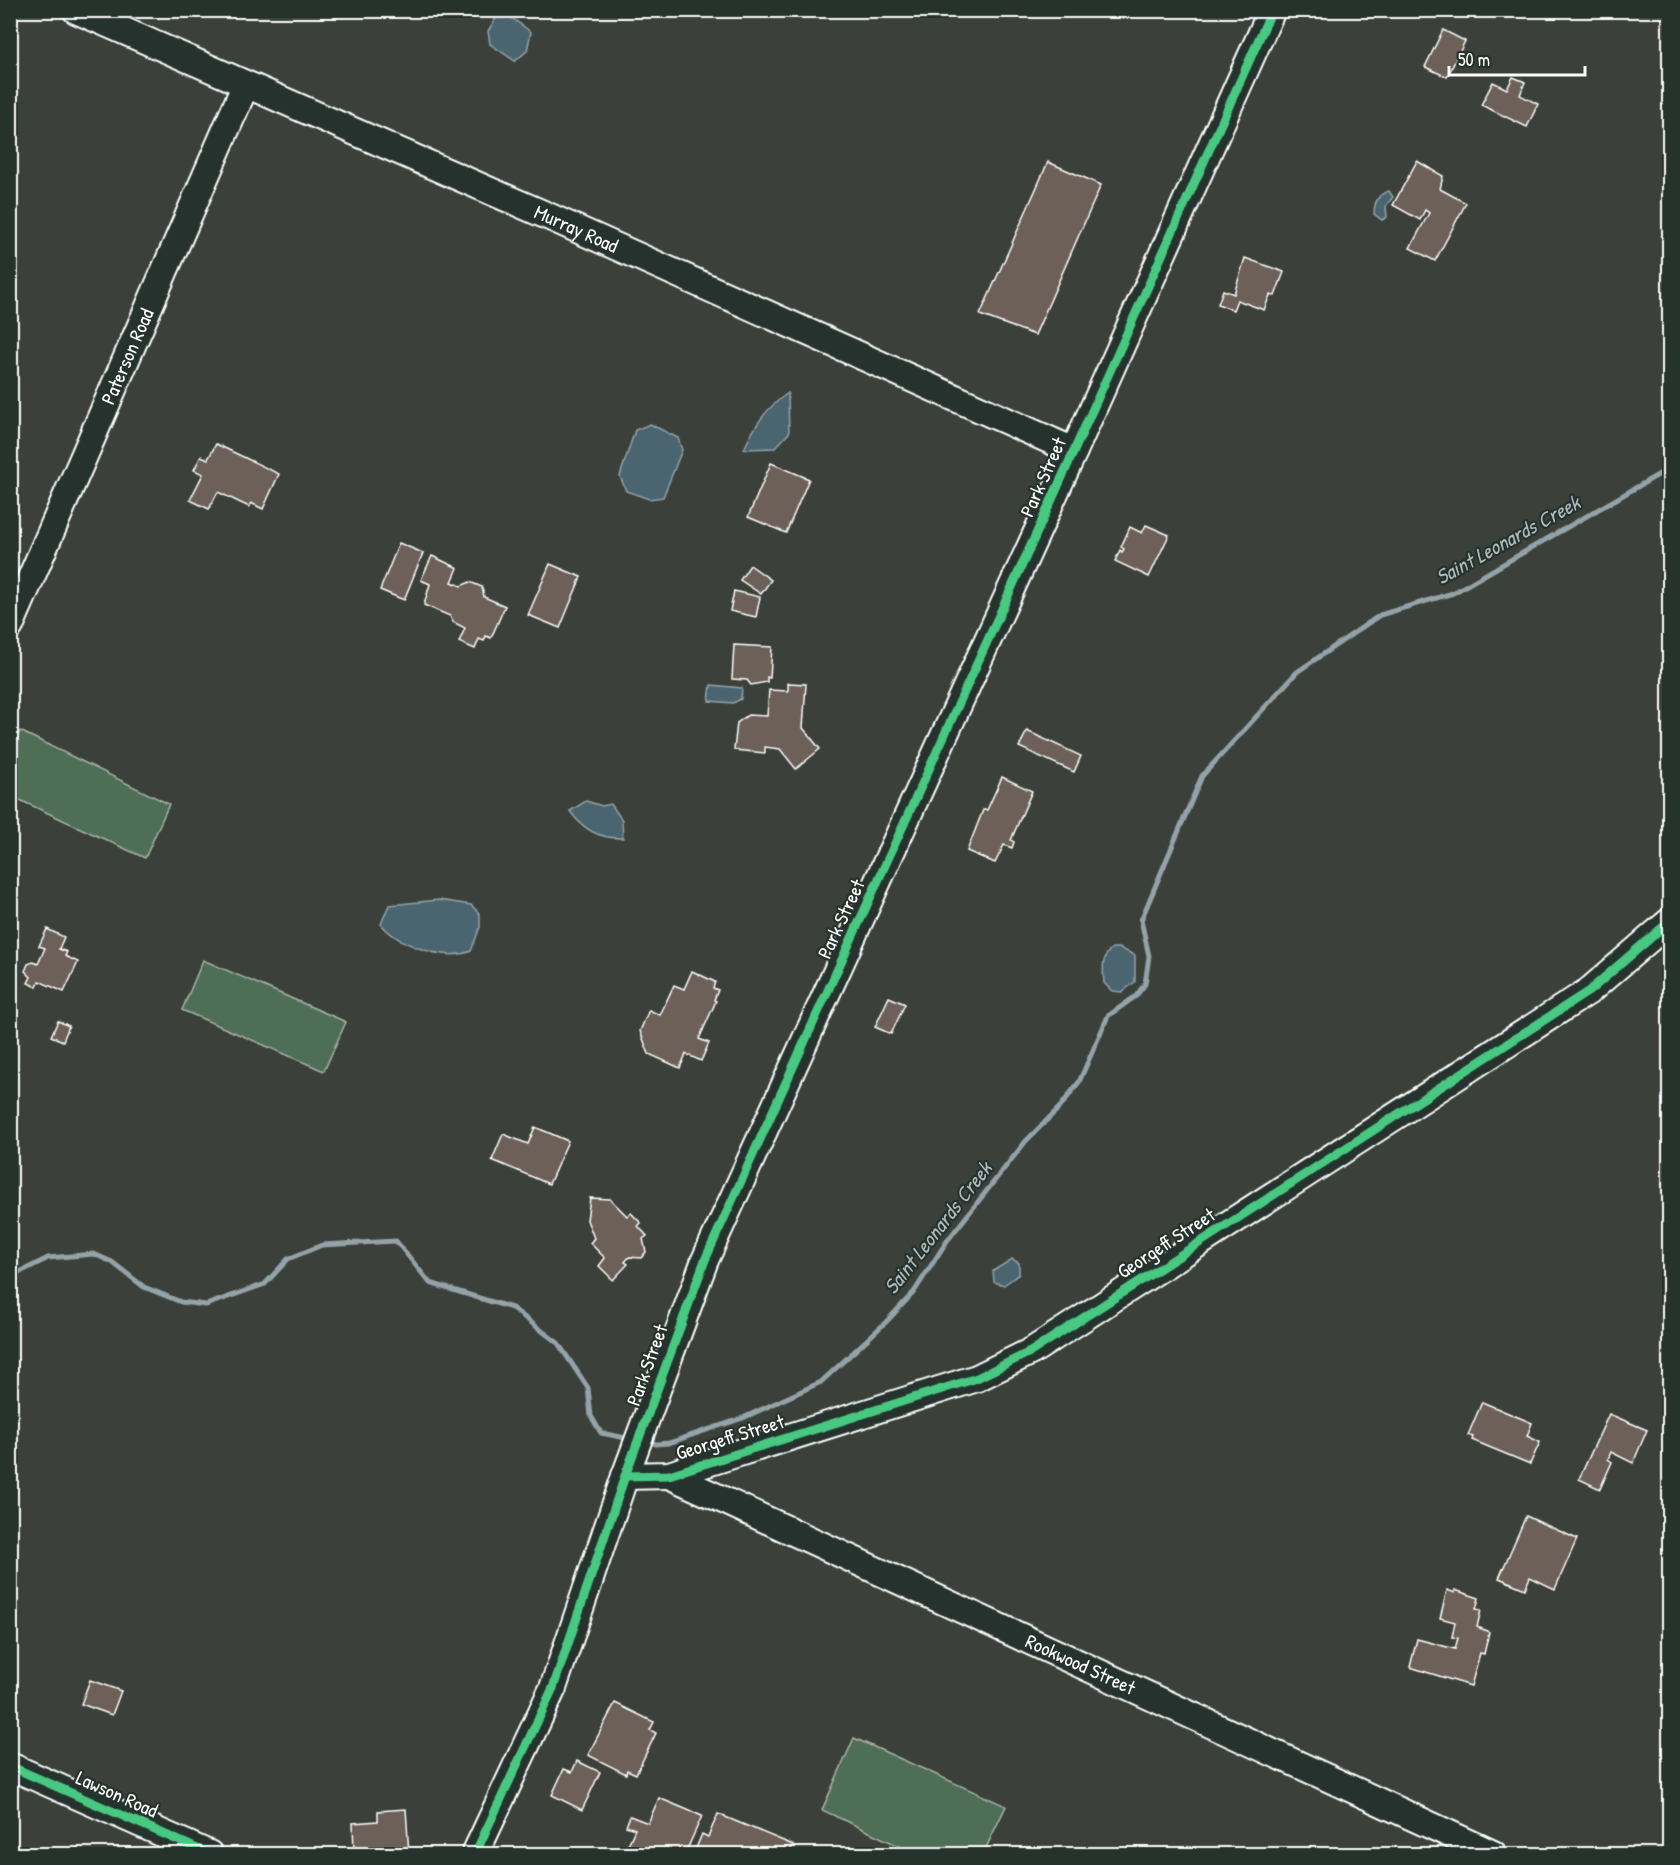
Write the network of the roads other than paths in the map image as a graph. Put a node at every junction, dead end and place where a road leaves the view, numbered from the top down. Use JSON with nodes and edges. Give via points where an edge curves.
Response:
{"nodes":[{"id":1,"x":76,"y":10,"type":"edge"},
{"id":2,"x":1272,"y":10,"type":"edge"},
{"id":3,"x":245,"y":86,"type":"junction"},
{"id":4,"x":1074,"y":451,"type":"junction"},
{"id":5,"x":10,"y":626,"type":"edge"},
{"id":6,"x":1670,"y":921,"type":"edge"},
{"id":7,"x":669,"y":1475,"type":"junction"},
{"id":8,"x":626,"y":1476,"type":"junction"},
{"id":9,"x":10,"y":1766,"type":"edge"},
{"id":10,"x":209,"y":1854,"type":"edge"},
{"id":11,"x":475,"y":1854,"type":"edge"},
{"id":12,"x":1493,"y":1854,"type":"edge"}],
"edges":[{"from":1,"to":3,"type":"street","name":"Murray Road"},
{"from":2,"to":4,"type":"street","name":"Park Street"},
{"from":3,"to":4,"type":"street","name":"Murray Road"},
{"from":3,"to":5,"type":"street","name":"Paterson Road"},
{"from":4,"to":8,"type":"street","name":"Park Street","via":[[705,1260]]},
{"from":6,"to":7,"type":"street","name":"Georgeff Street","via":[[1589,991],[1032,1351],[977,1378]]},
{"from":7,"to":8,"type":"street","name":"Georgeff Street"},
{"from":7,"to":12,"type":"street","name":"Rookwood Street"},
{"from":8,"to":11,"type":"street","name":"Park Street","via":[[553,1688]]},
{"from":9,"to":10,"type":"street","name":"Lawson Road"}]}
